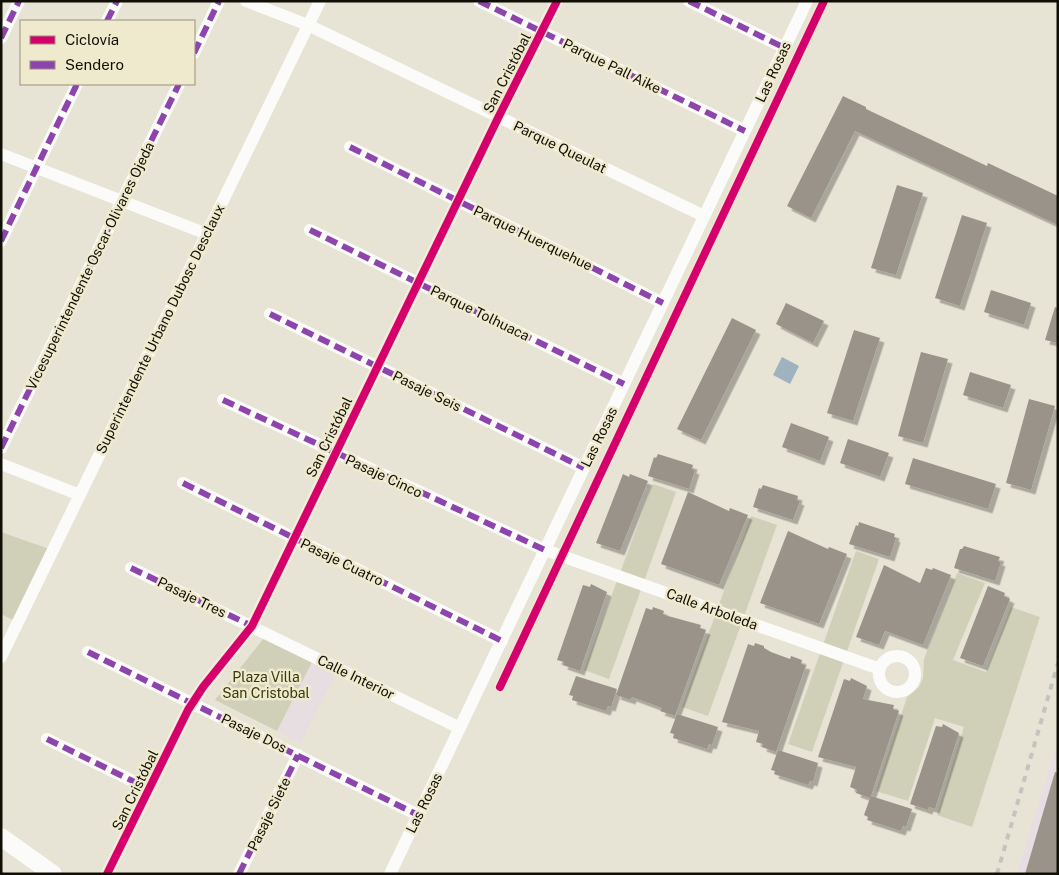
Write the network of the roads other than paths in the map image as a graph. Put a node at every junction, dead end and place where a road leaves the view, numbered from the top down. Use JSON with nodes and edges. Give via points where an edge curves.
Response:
{"nodes":[{"id":1,"x":19,"y":1,"type":"edge"},
{"id":2,"x":117,"y":1,"type":"edge"},
{"id":3,"x":219,"y":1,"type":"edge"},
{"id":4,"x":246,"y":1,"type":"edge"},
{"id":5,"x":320,"y":1,"type":"edge"},
{"id":6,"x":479,"y":1,"type":"edge"},
{"id":7,"x":557,"y":1,"type":"edge"},
{"id":8,"x":689,"y":1,"type":"edge"},
{"id":9,"x":807,"y":1,"type":"edge"},
{"id":10,"x":108,"y":20,"type":"edge"},
{"id":11,"x":308,"y":25,"type":"junction"},
{"id":12,"x":542,"y":32,"type":"junction"},
{"id":13,"x":1,"y":38,"type":"edge"},
{"id":14,"x":785,"y":48,"type":"junction"},
{"id":15,"x":195,"y":51,"type":"edge"},
{"id":16,"x":77,"y":85,"type":"edge"},
{"id":17,"x":179,"y":85,"type":"edge"},
{"id":18,"x":498,"y":118,"type":"junction"},
{"id":19,"x":746,"y":130,"type":"junction"},
{"id":20,"x":350,"y":147,"type":"dead end"},
{"id":21,"x":1,"y":154,"type":"edge"},
{"id":22,"x":37,"y":168,"type":"junction"},
{"id":23,"x":122,"y":201,"type":"junction"},
{"id":24,"x":458,"y":201,"type":"junction"},
{"id":25,"x":704,"y":216,"type":"junction"},
{"id":26,"x":310,"y":230,"type":"dead end"},
{"id":27,"x":207,"y":234,"type":"junction"},
{"id":28,"x":1,"y":241,"type":"edge"},
{"id":29,"x":418,"y":283,"type":"junction"},
{"id":30,"x":663,"y":302,"type":"junction"},
{"id":31,"x":270,"y":314,"type":"dead end"},
{"id":32,"x":378,"y":367,"type":"junction"},
{"id":33,"x":624,"y":384,"type":"junction"},
{"id":34,"x":223,"y":400,"type":"dead end"},
{"id":35,"x":1,"y":448,"type":"edge"},
{"id":36,"x":336,"y":453,"type":"junction"},
{"id":37,"x":1,"y":464,"type":"edge"},
{"id":38,"x":584,"y":468,"type":"junction"},
{"id":39,"x":183,"y":484,"type":"dead end"},
{"id":40,"x":80,"y":495,"type":"junction"},
{"id":41,"x":294,"y":538,"type":"junction"},
{"id":42,"x":545,"y":550,"type":"junction"},
{"id":43,"x":131,"y":568,"type":"dead end"},
{"id":44,"x":252,"y":626,"type":"junction"},
{"id":45,"x":502,"y":641,"type":"junction"},
{"id":46,"x":88,"y":652,"type":"dead end"},
{"id":47,"x":1,"y":657,"type":"edge"},
{"id":48,"x":880,"y":669,"type":"dead end"},
{"id":49,"x":192,"y":703,"type":"junction"},
{"id":50,"x":460,"y":728,"type":"junction"},
{"id":51,"x":47,"y":739,"type":"dead end"},
{"id":52,"x":298,"y":755,"type":"junction"},
{"id":53,"x":149,"y":789,"type":"junction"},
{"id":54,"x":418,"y":815,"type":"junction"},
{"id":55,"x":1,"y":837,"type":"edge"},
{"id":56,"x":53,"y":874,"type":"edge"},
{"id":57,"x":107,"y":874,"type":"edge"},
{"id":58,"x":239,"y":874,"type":"edge"},
{"id":59,"x":390,"y":874,"type":"edge"}],
"edges":[{"from":1,"to":13,"type":"street"},
{"from":2,"to":10,"type":"street"},
{"from":3,"to":15,"type":"street"},
{"from":4,"to":11,"type":"street","name":"Parque Queulat"},
{"from":5,"to":11,"type":"street","name":"Superintendente Urbano Dubosc Desclaux"},
{"from":6,"to":12,"type":"street","name":"Parque Pall Aike"},
{"from":7,"to":12,"type":"street","name":"San Cristóbal"},
{"from":8,"to":14,"type":"street"},
{"from":9,"to":14,"type":"street","name":"Las Rosas"},
{"from":11,"to":18,"type":"street","name":"Parque Queulat"},
{"from":11,"to":27,"type":"street","name":"Superintendente Urbano Dubosc Desclaux"},
{"from":12,"to":18,"type":"street","name":"San Cristóbal"},
{"from":12,"to":19,"type":"street","name":"Parque Pall Aike"},
{"from":14,"to":19,"type":"street","name":"Las Rosas"},
{"from":16,"to":22,"type":"street"},
{"from":17,"to":23,"type":"street","name":"Vicesuperintendente Oscar Olivares Ojeda"},
{"from":18,"to":24,"type":"street","name":"San Cristóbal"},
{"from":18,"to":25,"type":"street","name":"Parque Queulat"},
{"from":19,"to":25,"type":"street","name":"Las Rosas"},
{"from":20,"to":24,"type":"street","name":"Parque Huerquehue"},
{"from":21,"to":22,"type":"street"},
{"from":22,"to":23,"type":"street"},
{"from":22,"to":28,"type":"street"},
{"from":23,"to":27,"type":"street"},
{"from":23,"to":35,"type":"street","name":"Vicesuperintendente Oscar Olivares Ojeda"},
{"from":24,"to":29,"type":"street","name":"San Cristóbal"},
{"from":24,"to":30,"type":"street","name":"Parque Huerquehue"},
{"from":25,"to":30,"type":"street","name":"Las Rosas"},
{"from":26,"to":29,"type":"street","name":"Parque Tolhuaca"},
{"from":27,"to":40,"type":"street","name":"Superintendente Urbano Dubosc Desclaux"},
{"from":29,"to":32,"type":"street","name":"San Cristóbal"},
{"from":29,"to":33,"type":"street","name":"Parque Tolhuaca"},
{"from":30,"to":33,"type":"street","name":"Las Rosas"},
{"from":31,"to":32,"type":"street","name":"Pasaje Seis"},
{"from":32,"to":36,"type":"street","name":"San Cristóbal"},
{"from":32,"to":38,"type":"street","name":"Pasaje Seis"},
{"from":33,"to":38,"type":"street","name":"Las Rosas"},
{"from":34,"to":36,"type":"street","name":"Pasaje Cinco"},
{"from":36,"to":41,"type":"street","name":"San Cristóbal"},
{"from":36,"to":42,"type":"street","name":"Pasaje Cinco"},
{"from":37,"to":40,"type":"street"},
{"from":38,"to":42,"type":"street","name":"Las Rosas"},
{"from":39,"to":41,"type":"street","name":"Pasaje Cuatro"},
{"from":40,"to":47,"type":"street","name":"Superintendente Urbano Dubosc Desclaux"},
{"from":41,"to":44,"type":"street","name":"San Cristóbal"},
{"from":41,"to":45,"type":"street","name":"Pasaje Cuatro"},
{"from":42,"to":45,"type":"street","name":"Las Rosas"},
{"from":42,"to":48,"type":"street","name":"Calle Arboleda"},
{"from":43,"to":44,"type":"street","name":"Pasaje Tres"},
{"from":44,"to":49,"type":"street","name":"San Cristóbal"},
{"from":44,"to":50,"type":"street","name":"Calle Interior"},
{"from":45,"to":50,"type":"street","name":"Las Rosas"},
{"from":46,"to":49,"type":"street","name":"Pasaje Dos"},
{"from":49,"to":52,"type":"street","name":"Pasaje Dos"},
{"from":49,"to":53,"type":"street","name":"San Cristóbal"},
{"from":50,"to":54,"type":"street","name":"Las Rosas"},
{"from":51,"to":53,"type":"street"},
{"from":52,"to":54,"type":"street","name":"Pasaje Dos"},
{"from":52,"to":58,"type":"street","name":"Pasaje Siete"},
{"from":53,"to":57,"type":"street","name":"San Cristóbal"},
{"from":54,"to":59,"type":"street","name":"Las Rosas"},
{"from":55,"to":56,"type":"main road"}]}
